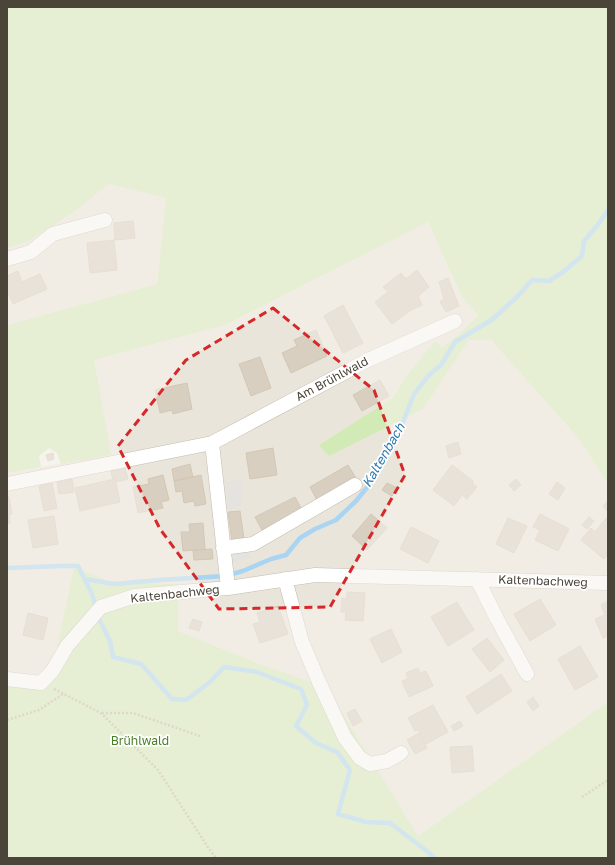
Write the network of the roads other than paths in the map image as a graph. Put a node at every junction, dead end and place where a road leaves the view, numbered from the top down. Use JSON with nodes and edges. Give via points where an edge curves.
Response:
{"nodes":[{"id":1,"x":105,"y":220,"type":"dead end"},
{"id":2,"x":7,"y":259,"type":"edge"},
{"id":3,"x":455,"y":321,"type":"dead end"},
{"id":4,"x":212,"y":443,"type":"junction"},
{"id":5,"x":7,"y":484,"type":"edge"},
{"id":6,"x":355,"y":486,"type":"dead end"},
{"id":7,"x":223,"y":548,"type":"junction"},
{"id":8,"x":285,"y":579,"type":"junction"},
{"id":9,"x":477,"y":579,"type":"junction"},
{"id":10,"x":608,"y":583,"type":"edge"},
{"id":11,"x":228,"y":588,"type":"junction"},
{"id":12,"x":527,"y":674,"type":"dead end"},
{"id":13,"x":7,"y":679,"type":"edge"},
{"id":14,"x":401,"y":754,"type":"dead end"}],
"edges":[{"from":1,"to":2,"type":"street","via":[[53,234],[31,252]]},
{"from":3,"to":4,"type":"street","name":"Am Brühlwald","via":[[368,360]]},
{"from":4,"to":5,"type":"street","name":"Am Brühlwald"},
{"from":4,"to":7,"type":"street"},
{"from":6,"to":7,"type":"street","via":[[253,544]]},
{"from":7,"to":11,"type":"street"},
{"from":8,"to":9,"type":"street","name":"Kaltenbachweg","via":[[315,575]]},
{"from":8,"to":11,"type":"street","name":"Kaltenbachweg"},
{"from":8,"to":14,"type":"street","via":[[302,642],[345,738],[360,758],[370,764],[387,761]]},
{"from":9,"to":10,"type":"street","name":"Kaltenbachweg"},
{"from":9,"to":12,"type":"street","name":"Kaltenbachweg"},
{"from":11,"to":13,"type":"street","name":"Kaltenbachweg","via":[[135,596],[100,606],[67,646],[53,670],[40,683]]}]}
